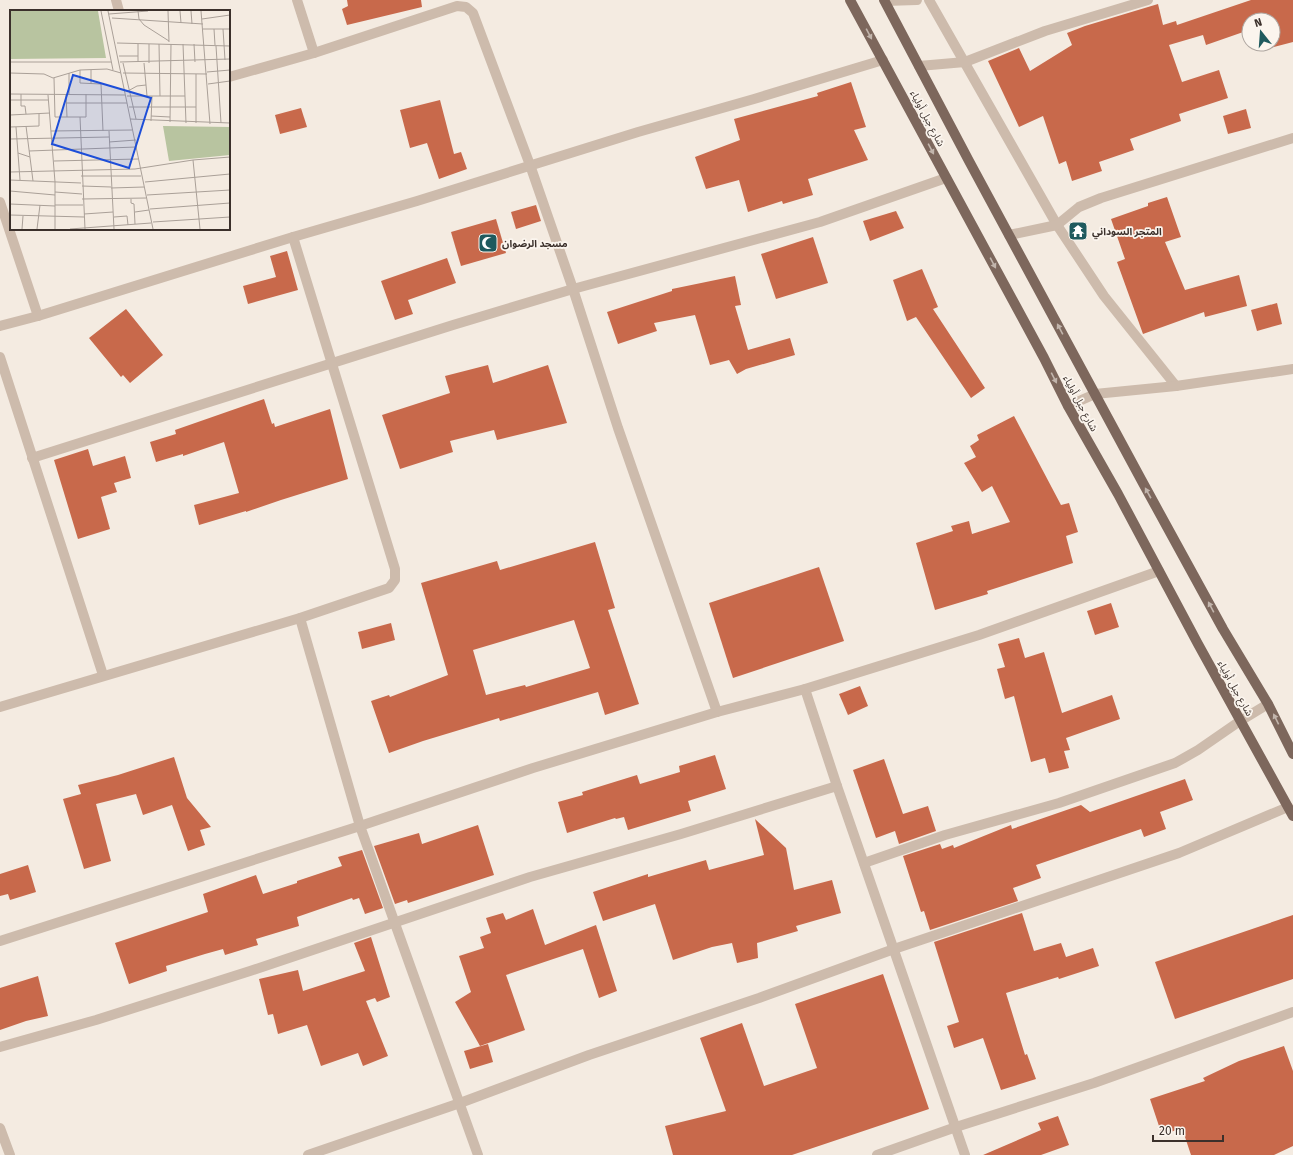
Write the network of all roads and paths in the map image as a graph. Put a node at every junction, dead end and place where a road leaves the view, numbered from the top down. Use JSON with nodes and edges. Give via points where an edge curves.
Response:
{"nodes":[{"id":1,"x":116,"y":0,"type":"edge"},
{"id":2,"x":297,"y":0,"type":"edge"},
{"id":3,"x":850,"y":0,"type":"edge"},
{"id":4,"x":917,"y":0,"type":"edge"},
{"id":5,"x":929,"y":0,"type":"edge"},
{"id":6,"x":1148,"y":0,"type":"edge"},
{"id":7,"x":885,"y":1,"type":"edge"},
{"id":8,"x":119,"y":10,"type":"edge"},
{"id":9,"x":314,"y":53,"type":"junction"},
{"id":10,"x":882,"y":60,"type":"junction"},
{"id":11,"x":965,"y":62,"type":"junction"},
{"id":12,"x":919,"y":66,"type":"junction"},
{"id":13,"x":230,"y":77,"type":"edge"},
{"id":14,"x":1293,"y":138,"type":"edge"},
{"id":15,"x":530,"y":165,"type":"junction"},
{"id":16,"x":946,"y":178,"type":"junction"},
{"id":17,"x":0,"y":202,"type":"edge"},
{"id":18,"x":1057,"y":225,"type":"junction"},
{"id":19,"x":1009,"y":235,"type":"junction"},
{"id":20,"x":293,"y":237,"type":"junction"},
{"id":21,"x":573,"y":289,"type":"junction"},
{"id":22,"x":38,"y":316,"type":"junction"},
{"id":23,"x":0,"y":326,"type":"edge"},
{"id":24,"x":0,"y":356,"type":"edge"},
{"id":25,"x":332,"y":364,"type":"junction"},
{"id":26,"x":1293,"y":369,"type":"edge"},
{"id":27,"x":1176,"y":386,"type":"junction"},
{"id":28,"x":1095,"y":394,"type":"junction"},
{"id":29,"x":1068,"y":406,"type":"junction"},
{"id":30,"x":32,"y":458,"type":"junction"},
{"id":31,"x":1159,"y":571,"type":"junction"},
{"id":32,"x":300,"y":618,"type":"junction"},
{"id":33,"x":103,"y":675,"type":"junction"},
{"id":34,"x":806,"y":689,"type":"junction"},
{"id":35,"x":1268,"y":704,"type":"junction"},
{"id":36,"x":0,"y":707,"type":"edge"},
{"id":37,"x":717,"y":712,"type":"junction"},
{"id":38,"x":1240,"y":721,"type":"junction"},
{"id":39,"x":1293,"y":754,"type":"edge"},
{"id":40,"x":837,"y":786,"type":"junction"},
{"id":41,"x":1291,"y":812,"type":"edge"},
{"id":42,"x":360,"y":826,"type":"junction"},
{"id":43,"x":864,"y":863,"type":"junction"},
{"id":44,"x":394,"y":923,"type":"junction"},
{"id":45,"x":0,"y":941,"type":"edge"},
{"id":46,"x":894,"y":949,"type":"junction"},
{"id":47,"x":1293,"y":1012,"type":"edge"},
{"id":48,"x":0,"y":1047,"type":"edge"},
{"id":49,"x":460,"y":1103,"type":"junction"},
{"id":50,"x":956,"y":1127,"type":"junction"},
{"id":51,"x":0,"y":1128,"type":"edge"},
{"id":52,"x":10,"y":1155,"type":"edge"},
{"id":53,"x":308,"y":1155,"type":"edge"},
{"id":54,"x":478,"y":1155,"type":"edge"},
{"id":55,"x":877,"y":1155,"type":"edge"},
{"id":56,"x":965,"y":1155,"type":"edge"}],
"edges":[{"from":1,"to":8,"type":"street"},
{"from":2,"to":9,"type":"street"},
{"from":3,"to":10,"type":"main road","name":"شارع جبل أولياء","one_way":true},
{"from":4,"to":7,"type":"street"},
{"from":5,"to":11,"type":"street"},
{"from":6,"to":11,"type":"street","via":[[1046,31]]},
{"from":7,"to":12,"type":"main road","name":"شارع جبل أولياء"},
{"from":9,"to":13,"type":"street"},
{"from":9,"to":15,"type":"street","via":[[458,6],[466,7],[473,13]]},
{"from":10,"to":15,"type":"street"},
{"from":10,"to":16,"type":"main road","name":"شارع جبل أولياء","one_way":true},
{"from":11,"to":12,"type":"street"},
{"from":11,"to":18,"type":"street"},
{"from":12,"to":19,"type":"main road","name":"شارع جبل أولياء"},
{"from":14,"to":18,"type":"street","via":[[1101,198],[1079,207]]},
{"from":15,"to":20,"type":"street"},
{"from":15,"to":21,"type":"street"},
{"from":16,"to":21,"type":"street","via":[[820,222]]},
{"from":16,"to":29,"type":"main road","name":"شارع جبل أولياء","one_way":true},
{"from":17,"to":22,"type":"street"},
{"from":18,"to":19,"type":"street"},
{"from":18,"to":27,"type":"street","via":[[1104,296]]},
{"from":28,"to":19,"type":"main road","name":"شارع جبل أولياء","one_way":true},
{"from":20,"to":22,"type":"street"},
{"from":20,"to":25,"type":"street"},
{"from":21,"to":25,"type":"street"},
{"from":21,"to":37,"type":"street","via":[[618,428]]},
{"from":22,"to":23,"type":"street"},
{"from":24,"to":30,"type":"street"},
{"from":25,"to":30,"type":"street"},
{"from":25,"to":32,"type":"street","via":[[395,569],[396,580],[389,588]]},
{"from":26,"to":27,"type":"street"},
{"from":27,"to":28,"type":"street"},
{"from":28,"to":29,"type":"street"},
{"from":35,"to":28,"type":"main road","name":"شارع جبل أولياء","one_way":true,"via":[[1223,629]]},
{"from":29,"to":31,"type":"main road","name":"شارع جبل أولياء"},
{"from":30,"to":33,"type":"street"},
{"from":31,"to":34,"type":"street","via":[[979,635]]},
{"from":31,"to":38,"type":"main road","name":"شارع جبل أولياء"},
{"from":32,"to":33,"type":"street"},
{"from":32,"to":42,"type":"street"},
{"from":33,"to":36,"type":"street"},
{"from":34,"to":37,"type":"street"},
{"from":34,"to":40,"type":"street"},
{"from":35,"to":38,"type":"street"},
{"from":39,"to":35,"type":"main road","name":"شارع جبل أولياء","one_way":true},
{"from":37,"to":42,"type":"street","via":[[533,768]]},
{"from":38,"to":41,"type":"main road","name":"شارع جبل أولياء"},
{"from":38,"to":43,"type":"street","via":[[1175,763],[1059,803],[946,835]]},
{"from":40,"to":43,"type":"street"},
{"from":40,"to":44,"type":"street","via":[[530,877]]},
{"from":41,"to":46,"type":"street","via":[[1179,853]]},
{"from":42,"to":44,"type":"street"},
{"from":42,"to":45,"type":"street"},
{"from":43,"to":46,"type":"street"},
{"from":44,"to":48,"type":"street","via":[[96,1020]]},
{"from":44,"to":49,"type":"street"},
{"from":46,"to":49,"type":"street","via":[[589,1055]]},
{"from":46,"to":50,"type":"street"},
{"from":47,"to":50,"type":"street","via":[[1094,1083]]},
{"from":49,"to":53,"type":"street"},
{"from":49,"to":54,"type":"street"},
{"from":50,"to":55,"type":"street"},
{"from":50,"to":56,"type":"street"},
{"from":51,"to":52,"type":"street"}]}
